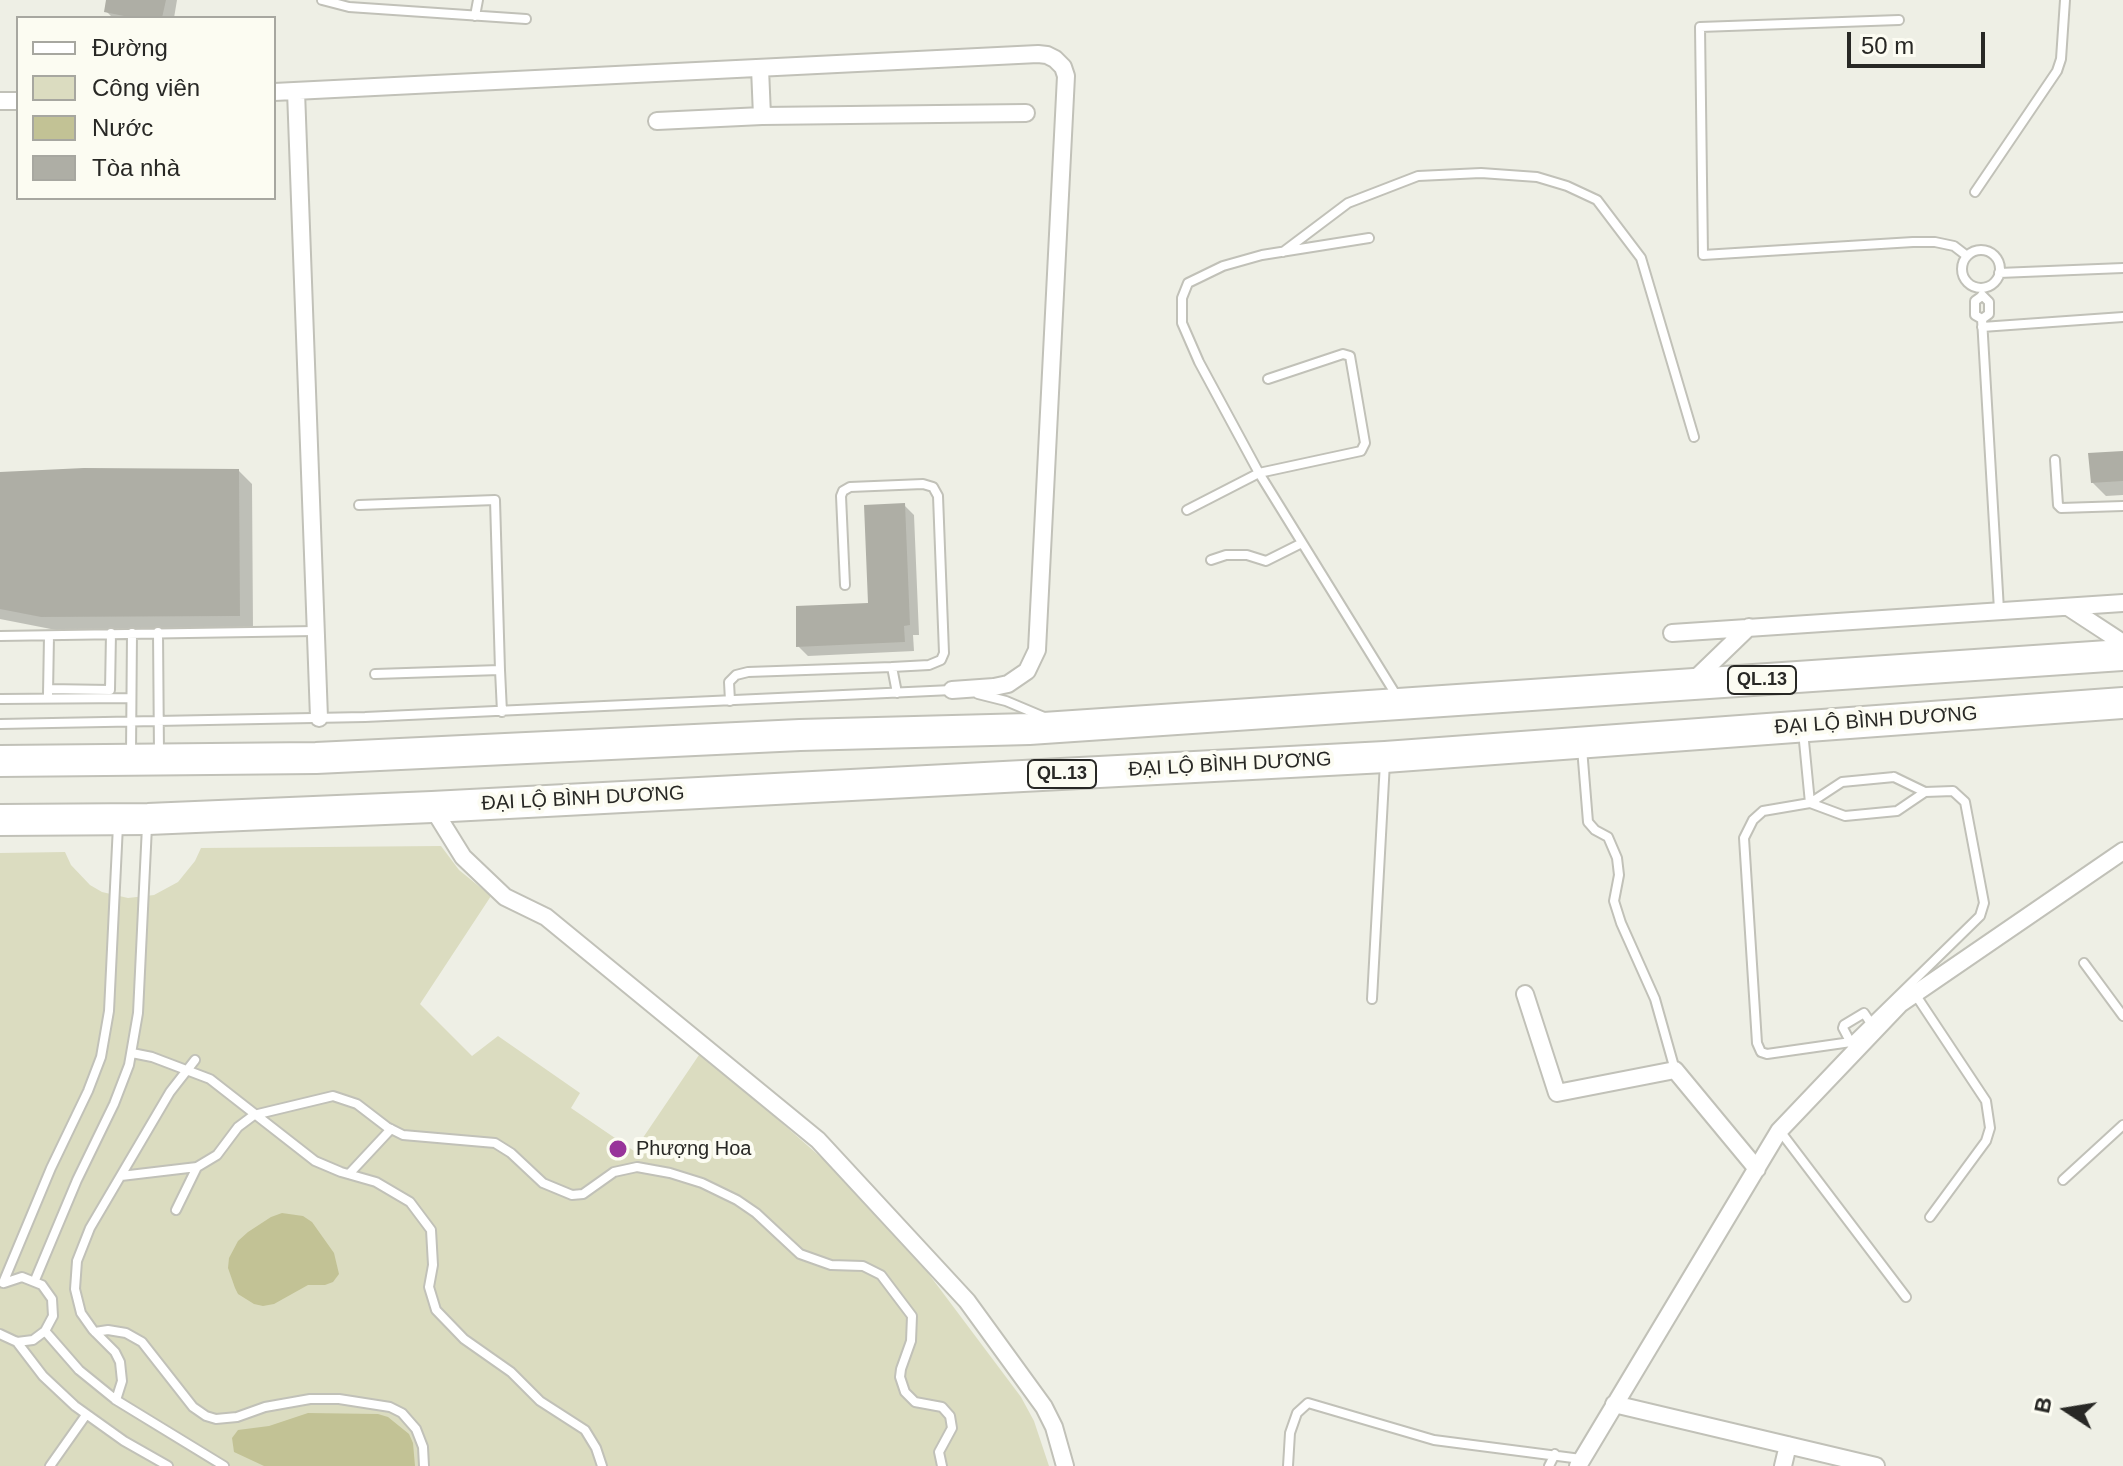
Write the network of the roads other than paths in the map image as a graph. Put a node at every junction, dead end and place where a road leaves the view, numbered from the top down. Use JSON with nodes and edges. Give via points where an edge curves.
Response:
{"nodes":[{"id":1,"x":322,"y":0,"type":"edge"},
{"id":2,"x":478,"y":0,"type":"edge"},
{"id":3,"x":2065,"y":0,"type":"edge"},
{"id":4,"x":475,"y":16,"type":"junction"},
{"id":5,"x":526,"y":19,"type":"dead end"},
{"id":6,"x":1899,"y":20,"type":"dead end"},
{"id":7,"x":760,"y":68,"type":"junction"},
{"id":8,"x":296,"y":91,"type":"junction"},
{"id":9,"x":276,"y":92,"type":"edge"},
{"id":10,"x":1026,"y":113,"type":"dead end"},
{"id":11,"x":762,"y":116,"type":"junction"},
{"id":12,"x":657,"y":121,"type":"dead end"},
{"id":13,"x":1975,"y":192,"type":"dead end"},
{"id":14,"x":1369,"y":238,"type":"dead end"},
{"id":15,"x":1283,"y":252,"type":"junction"},
{"id":16,"x":1967,"y":256,"type":"junction"},
{"id":17,"x":2123,"y":268,"type":"edge"},
{"id":18,"x":1999,"y":273,"type":"junction"},
{"id":19,"x":1982,"y":292,"type":"junction"},
{"id":20,"x":2123,"y":317,"type":"edge"},
{"id":21,"x":1982,"y":323,"type":"junction"},
{"id":22,"x":1268,"y":379,"type":"dead end"},
{"id":23,"x":1694,"y":437,"type":"dead end"},
{"id":24,"x":2055,"y":460,"type":"dead end"},
{"id":25,"x":1259,"y":473,"type":"junction"},
{"id":26,"x":359,"y":505,"type":"dead end"},
{"id":27,"x":2123,"y":506,"type":"edge"},
{"id":28,"x":1187,"y":510,"type":"dead end"},
{"id":29,"x":1302,"y":543,"type":"junction"},
{"id":30,"x":1211,"y":560,"type":"dead end"},
{"id":31,"x":845,"y":585,"type":"dead end"},
{"id":32,"x":2123,"y":603,"type":"edge"},
{"id":33,"x":2068,"y":607,"type":"junction"},
{"id":34,"x":1999,"y":610,"type":"junction"},
{"id":35,"x":1749,"y":627,"type":"junction"},
{"id":36,"x":315,"y":631,"type":"junction"},
{"id":37,"x":158,"y":632,"type":"junction"},
{"id":38,"x":111,"y":633,"type":"junction"},
{"id":39,"x":132,"y":633,"type":"junction"},
{"id":40,"x":1672,"y":633,"type":"dead end"},
{"id":41,"x":0,"y":636,"type":"edge"},
{"id":42,"x":49,"y":636,"type":"junction"},
{"id":43,"x":2123,"y":643,"type":"edge"},
{"id":44,"x":2123,"y":655,"type":"edge"},
{"id":45,"x":892,"y":667,"type":"junction"},
{"id":46,"x":500,"y":670,"type":"junction"},
{"id":47,"x":375,"y":674,"type":"dead end"},
{"id":48,"x":1688,"y":686,"type":"junction"},
{"id":49,"x":955,"y":690,"type":"junction"},
{"id":50,"x":897,"y":693,"type":"junction"},
{"id":51,"x":48,"y":694,"type":"junction"},
{"id":52,"x":131,"y":698,"type":"junction"},
{"id":53,"x":0,"y":699,"type":"edge"},
{"id":54,"x":730,"y":701,"type":"junction"},
{"id":55,"x":1400,"y":702,"type":"junction"},
{"id":56,"x":2123,"y":703,"type":"edge"},
{"id":57,"x":502,"y":712,"type":"junction"},
{"id":58,"x":319,"y":718,"type":"junction"},
{"id":59,"x":131,"y":721,"type":"junction"},
{"id":60,"x":159,"y":721,"type":"junction"},
{"id":61,"x":0,"y":724,"type":"edge"},
{"id":62,"x":1075,"y":725,"type":"junction"},
{"id":63,"x":1803,"y":727,"type":"junction"},
{"id":64,"x":1582,"y":743,"type":"junction"},
{"id":65,"x":1385,"y":757,"type":"junction"},
{"id":66,"x":145,"y":759,"type":"junction"},
{"id":67,"x":0,"y":761,"type":"edge"},
{"id":68,"x":1925,"y":792,"type":"junction"},
{"id":69,"x":1810,"y":803,"type":"junction"},
{"id":70,"x":432,"y":807,"type":"junction"},
{"id":71,"x":0,"y":820,"type":"edge"},
{"id":72,"x":133,"y":820,"type":"junction"},
{"id":73,"x":2123,"y":851,"type":"edge"},
{"id":74,"x":2084,"y":963,"type":"dead end"},
{"id":75,"x":1915,"y":993,"type":"junction"},
{"id":76,"x":1525,"y":994,"type":"dead end"},
{"id":77,"x":1372,"y":999,"type":"dead end"},
{"id":78,"x":2123,"y":1016,"type":"edge"},
{"id":79,"x":1873,"y":1026,"type":"junction"},
{"id":80,"x":1853,"y":1047,"type":"junction"},
{"id":81,"x":132,"y":1053,"type":"junction"},
{"id":82,"x":195,"y":1060,"type":"dead end"},
{"id":83,"x":186,"y":1069,"type":"junction"},
{"id":84,"x":1675,"y":1070,"type":"junction"},
{"id":85,"x":254,"y":1115,"type":"junction"},
{"id":86,"x":2123,"y":1125,"type":"edge"},
{"id":87,"x":391,"y":1129,"type":"junction"},
{"id":88,"x":1779,"y":1131,"type":"junction"},
{"id":89,"x":197,"y":1167,"type":"junction"},
{"id":90,"x":1757,"y":1169,"type":"junction"},
{"id":91,"x":349,"y":1174,"type":"junction"},
{"id":92,"x":121,"y":1176,"type":"junction"},
{"id":93,"x":2063,"y":1180,"type":"dead end"},
{"id":94,"x":176,"y":1210,"type":"dead end"},
{"id":95,"x":1930,"y":1217,"type":"dead end"},
{"id":96,"x":35,"y":1280,"type":"junction"},
{"id":97,"x":2,"y":1284,"type":"edge"},
{"id":98,"x":1906,"y":1297,"type":"dead end"},
{"id":99,"x":45,"y":1331,"type":"junction"},
{"id":100,"x":95,"y":1332,"type":"junction"},
{"id":101,"x":0,"y":1334,"type":"edge"},
{"id":102,"x":17,"y":1342,"type":"junction"},
{"id":103,"x":116,"y":1400,"type":"junction"},
{"id":104,"x":1614,"y":1404,"type":"junction"},
{"id":105,"x":86,"y":1415,"type":"junction"},
{"id":106,"x":1788,"y":1445,"type":"junction"},
{"id":107,"x":1555,"y":1454,"type":"junction"},
{"id":108,"x":1580,"y":1462,"type":"edge"},
{"id":109,"x":50,"y":1466,"type":"edge"},
{"id":110,"x":168,"y":1466,"type":"edge"},
{"id":111,"x":224,"y":1466,"type":"edge"},
{"id":112,"x":424,"y":1466,"type":"edge"},
{"id":113,"x":602,"y":1466,"type":"edge"},
{"id":114,"x":942,"y":1466,"type":"edge"},
{"id":115,"x":1065,"y":1466,"type":"edge"},
{"id":116,"x":1288,"y":1466,"type":"edge"},
{"id":117,"x":1549,"y":1466,"type":"edge"},
{"id":118,"x":1783,"y":1466,"type":"edge"},
{"id":119,"x":1876,"y":1466,"type":"edge"}],
"edges":[{"from":1,"to":4,"type":"lane","via":[[349,7]]},
{"from":2,"to":4,"type":"lane"},
{"from":3,"to":13,"type":"lane","via":[[2057,71]]},
{"from":4,"to":5,"type":"lane"},
{"from":6,"to":16,"type":"lane","via":[[1700,27],[1703,255],[1924,242],[1954,246]]},
{"from":7,"to":8,"type":"street"},
{"from":7,"to":11,"type":"street"},
{"from":7,"to":49,"type":"street","via":[[1047,55],[1066,76],[1037,650],[1027,671],[1008,684]]},
{"from":8,"to":9,"type":"street"},
{"from":8,"to":36,"type":"street"},
{"from":10,"to":11,"type":"street"},
{"from":11,"to":12,"type":"street"},
{"from":14,"to":15,"type":"lane"},
{"from":15,"to":23,"type":"lane","via":[[1348,203],[1418,176],[1481,173],[1537,177],[1567,186],[1597,200],[1641,258]]},
{"from":15,"to":25,"type":"lane","via":[[1223,266],[1188,283],[1182,298],[1182,323],[1199,362]]},
{"from":16,"to":18,"type":"lane","via":[[1978,250],[1990,252]]},
{"from":16,"to":19,"type":"lane","via":[[1962,267],[1965,279]]},
{"from":17,"to":18,"type":"lane"},
{"from":18,"to":19,"type":"lane"},
{"from":19,"to":21,"type":"lane","via":[[1975,301],[1975,315]]},
{"from":20,"to":21,"type":"lane"},
{"from":21,"to":34,"type":"lane"},
{"from":22,"to":25,"type":"lane","via":[[1350,356],[1365,443],[1361,451]]},
{"from":24,"to":27,"type":"lane","via":[[2061,508]]},
{"from":25,"to":28,"type":"lane"},
{"from":25,"to":29,"type":"lane"},
{"from":26,"to":46,"type":"lane","via":[[495,500]]},
{"from":29,"to":30,"type":"lane","via":[[1266,561],[1236,555]]},
{"from":29,"to":55,"type":"lane"},
{"from":31,"to":45,"type":"lane","via":[[843,491],[933,487],[938,496],[944,653],[929,665]]},
{"from":32,"to":33,"type":"street"},
{"from":33,"to":34,"type":"street"},
{"from":33,"to":43,"type":"street"},
{"from":34,"to":35,"type":"street"},
{"from":35,"to":40,"type":"street"},
{"from":35,"to":48,"type":"street"},
{"from":36,"to":37,"type":"lane"},
{"from":36,"to":58,"type":"street"},
{"from":37,"to":39,"type":"lane"},
{"from":37,"to":60,"type":"lane"},
{"from":38,"to":39,"type":"lane"},
{"from":38,"to":42,"type":"lane"},
{"from":38,"to":51,"type":"lane","via":[[110,690]]},
{"from":39,"to":52,"type":"lane"},
{"from":41,"to":42,"type":"lane"},
{"from":42,"to":51,"type":"lane"},
{"from":44,"to":48,"type":"highway","number":"QL.13"},
{"from":45,"to":50,"type":"lane"},
{"from":45,"to":54,"type":"lane","via":[[740,673],[729,682]]},
{"from":46,"to":47,"type":"lane"},
{"from":46,"to":57,"type":"lane"},
{"from":48,"to":55,"type":"highway","number":"QL.13"},
{"from":49,"to":50,"type":"lane"},
{"from":49,"to":62,"type":"lane"},
{"from":50,"to":54,"type":"lane"},
{"from":51,"to":52,"type":"lane"},
{"from":51,"to":53,"type":"lane"},
{"from":52,"to":59,"type":"lane"},
{"from":54,"to":57,"type":"lane"},
{"from":55,"to":62,"type":"highway","number":"QL.13"},
{"from":56,"to":63,"type":"highway","name":"ĐẠI LỘ BÌNH DƯƠNG","number":"QL.13"},
{"from":57,"to":58,"type":"lane"},
{"from":58,"to":60,"type":"lane"},
{"from":59,"to":60,"type":"lane"},
{"from":59,"to":61,"type":"lane"},
{"from":59,"to":66,"type":"lane"},
{"from":60,"to":66,"type":"lane"},
{"from":62,"to":66,"type":"highway","number":"QL.13","via":[[316,758]]},
{"from":63,"to":64,"type":"highway","name":"ĐẠI LỘ BÌNH DƯƠNG","number":"QL.13"},
{"from":63,"to":69,"type":"lane"},
{"from":64,"to":65,"type":"highway","name":"ĐẠI LỘ BÌNH DƯƠNG","number":"QL.13"},
{"from":64,"to":84,"type":"lane","via":[[1588,822],[1608,837],[1617,858],[1614,901],[1655,999]]},
{"from":65,"to":70,"type":"highway","name":"ĐẠI LỘ BÌNH DƯƠNG","number":"QL.13"},
{"from":65,"to":77,"type":"lane"},
{"from":66,"to":67,"type":"highway","number":"QL.13"},
{"from":68,"to":69,"type":"lane","via":[[1897,811],[1845,816]]},
{"from":68,"to":69,"type":"lane","via":[[1894,777],[1868,779],[1842,782]]},
{"from":68,"to":79,"type":"lane","via":[[1953,791],[1965,802],[1983,910]]},
{"from":69,"to":80,"type":"lane","via":[[1763,811],[1744,838],[1758,1047],[1767,1054]]},
{"from":70,"to":72,"type":"highway","name":"ĐẠI LỘ BÌNH DƯƠNG","number":"QL.13"},
{"from":70,"to":115,"type":"street","via":[[463,857],[505,897],[546,917],[818,1140],[967,1301],[1044,1407]]},
{"from":71,"to":72,"type":"highway","name":"ĐẠI LỘ BÌNH DƯƠNG","number":"QL.13"},
{"from":72,"to":81,"type":"lane","via":[[138,1013]]},
{"from":72,"to":97,"type":"lane","via":[[101,1057]]},
{"from":73,"to":75,"type":"street"},
{"from":74,"to":78,"type":"lane"},
{"from":75,"to":79,"type":"street"},
{"from":75,"to":95,"type":"lane","via":[[1986,1101],[1990,1128]]},
{"from":76,"to":84,"type":"street","via":[[1557,1093]]},
{"from":79,"to":80,"type":"street"},
{"from":79,"to":80,"type":"lane","via":[[1862,1013],[1846,1023],[1843,1028]]},
{"from":80,"to":88,"type":"street"},
{"from":81,"to":83,"type":"lane"},
{"from":81,"to":96,"type":"lane"},
{"from":82,"to":83,"type":"lane"},
{"from":83,"to":85,"type":"lane","via":[[221,1086]]},
{"from":83,"to":92,"type":"lane"},
{"from":84,"to":90,"type":"street"},
{"from":85,"to":87,"type":"lane","via":[[333,1096],[357,1104]]},
{"from":85,"to":89,"type":"lane","via":[[217,1155]]},
{"from":85,"to":91,"type":"lane","via":[[315,1161]]},
{"from":86,"to":93,"type":"lane"},
{"from":87,"to":91,"type":"lane"},
{"from":87,"to":114,"type":"lane","via":[[411,1137],[495,1143],[543,1183],[572,1195],[626,1169],[670,1173],[737,1200],[800,1254],[878,1272],[912,1316],[901,1385],[915,1402],[942,1407],[950,1416],[952,1428],[939,1452]]},
{"from":88,"to":90,"type":"street"},
{"from":88,"to":98,"type":"lane"},
{"from":89,"to":92,"type":"lane"},
{"from":89,"to":94,"type":"lane"},
{"from":90,"to":104,"type":"street"},
{"from":91,"to":113,"type":"lane","via":[[388,1187],[418,1211],[431,1230],[429,1287],[436,1310],[540,1401],[585,1430]]},
{"from":92,"to":100,"type":"lane","via":[[86,1236],[75,1277],[81,1313]]},
{"from":96,"to":97,"type":"lane","via":[[15,1278]]},
{"from":96,"to":99,"type":"lane","via":[[52,1299],[53,1316]]},
{"from":99,"to":102,"type":"lane"},
{"from":99,"to":103,"type":"lane","via":[[79,1370]]},
{"from":100,"to":103,"type":"lane","via":[[120,1362]]},
{"from":100,"to":112,"type":"lane","via":[[126,1333],[142,1342],[193,1407],[216,1419],[310,1399],[390,1407],[416,1429]]},
{"from":101,"to":102,"type":"lane"},
{"from":102,"to":105,"type":"lane","via":[[43,1376]]},
{"from":103,"to":111,"type":"lane"},
{"from":104,"to":106,"type":"street"},
{"from":104,"to":108,"type":"street"},
{"from":105,"to":109,"type":"lane"},
{"from":105,"to":110,"type":"lane"},
{"from":106,"to":118,"type":"street"},
{"from":106,"to":119,"type":"street"},
{"from":107,"to":108,"type":"lane"},
{"from":107,"to":116,"type":"lane","via":[[1434,1440],[1308,1403],[1297,1413],[1290,1433]]},
{"from":107,"to":117,"type":"lane"}]}
